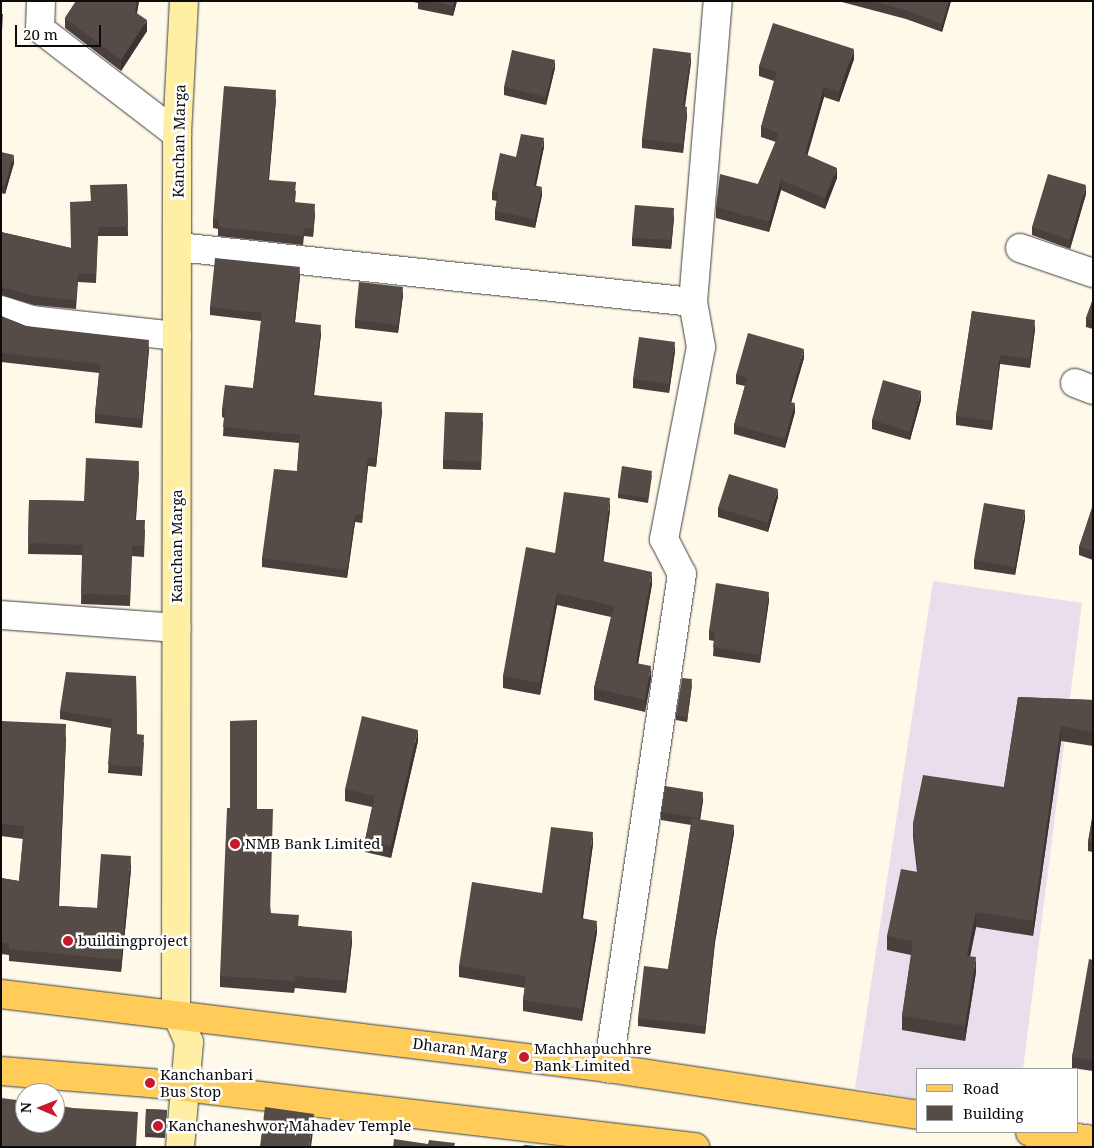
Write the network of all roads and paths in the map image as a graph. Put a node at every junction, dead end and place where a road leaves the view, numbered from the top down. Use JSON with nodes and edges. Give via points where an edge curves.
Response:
{"nodes":[{"id":1,"x":41,"y":1,"type":"edge"},
{"id":2,"x":184,"y":1,"type":"edge"},
{"id":3,"x":718,"y":1,"type":"edge"},
{"id":4,"x":177,"y":134,"type":"junction"},
{"id":5,"x":178,"y":247,"type":"junction"},
{"id":6,"x":1020,"y":248,"type":"dead end"},
{"id":7,"x":1093,"y":273,"type":"edge"},
{"id":8,"x":693,"y":302,"type":"junction"},
{"id":9,"x":1,"y":310,"type":"edge"},
{"id":10,"x":177,"y":336,"type":"junction"},
{"id":11,"x":1,"y":615,"type":"edge"},
{"id":12,"x":177,"y":628,"type":"junction"},
{"id":13,"x":1,"y":994,"type":"edge"},
{"id":14,"x":176,"y":1013,"type":"junction"},
{"id":15,"x":608,"y":1068,"type":"junction"},
{"id":16,"x":1,"y":1071,"type":"edge"},
{"id":17,"x":186,"y":1088,"type":"junction"},
{"id":18,"x":916,"y":1115,"type":"edge"},
{"id":19,"x":1033,"y":1133,"type":"edge"},
{"id":20,"x":1093,"y":1140,"type":"edge"},
{"id":21,"x":1063,"y":1142,"type":"edge"},
{"id":22,"x":180,"y":1147,"type":"edge"},
{"id":23,"x":695,"y":1147,"type":"edge"}],
"edges":[{"from":1,"to":4,"type":"street","via":[[40,30]]},
{"from":2,"to":4,"type":"main road","name":"Kanchan Marga"},
{"from":3,"to":8,"type":"street"},
{"from":4,"to":5,"type":"main road","name":"Kanchan Marga"},
{"from":5,"to":8,"type":"street"},
{"from":5,"to":10,"type":"main road","name":"Kanchan Marga"},
{"from":6,"to":7,"type":"street"},
{"from":8,"to":15,"type":"street","via":[[701,347],[664,538],[682,574]]},
{"from":9,"to":10,"type":"street","via":[[31,320]]},
{"from":10,"to":12,"type":"main road","name":"Kanchan Marga"},
{"from":11,"to":12,"type":"street"},
{"from":12,"to":14,"type":"main road","name":"Kanchan Marga"},
{"from":13,"to":14,"type":"main road","name":"Dharan Marg"},
{"from":14,"to":15,"type":"main road","name":"Dharan Marg"},
{"from":14,"to":17,"type":"main road","name":"Kanchan Marga","via":[[189,1042]]},
{"from":15,"to":18,"type":"main road","name":"Dharan Marg"},
{"from":16,"to":17,"type":"main road"},
{"from":17,"to":22,"type":"main road","name":"Kanchan Marga"},
{"from":17,"to":23,"type":"main road"},
{"from":19,"to":21,"type":"main road"},
{"from":20,"to":21,"type":"main road"}]}
